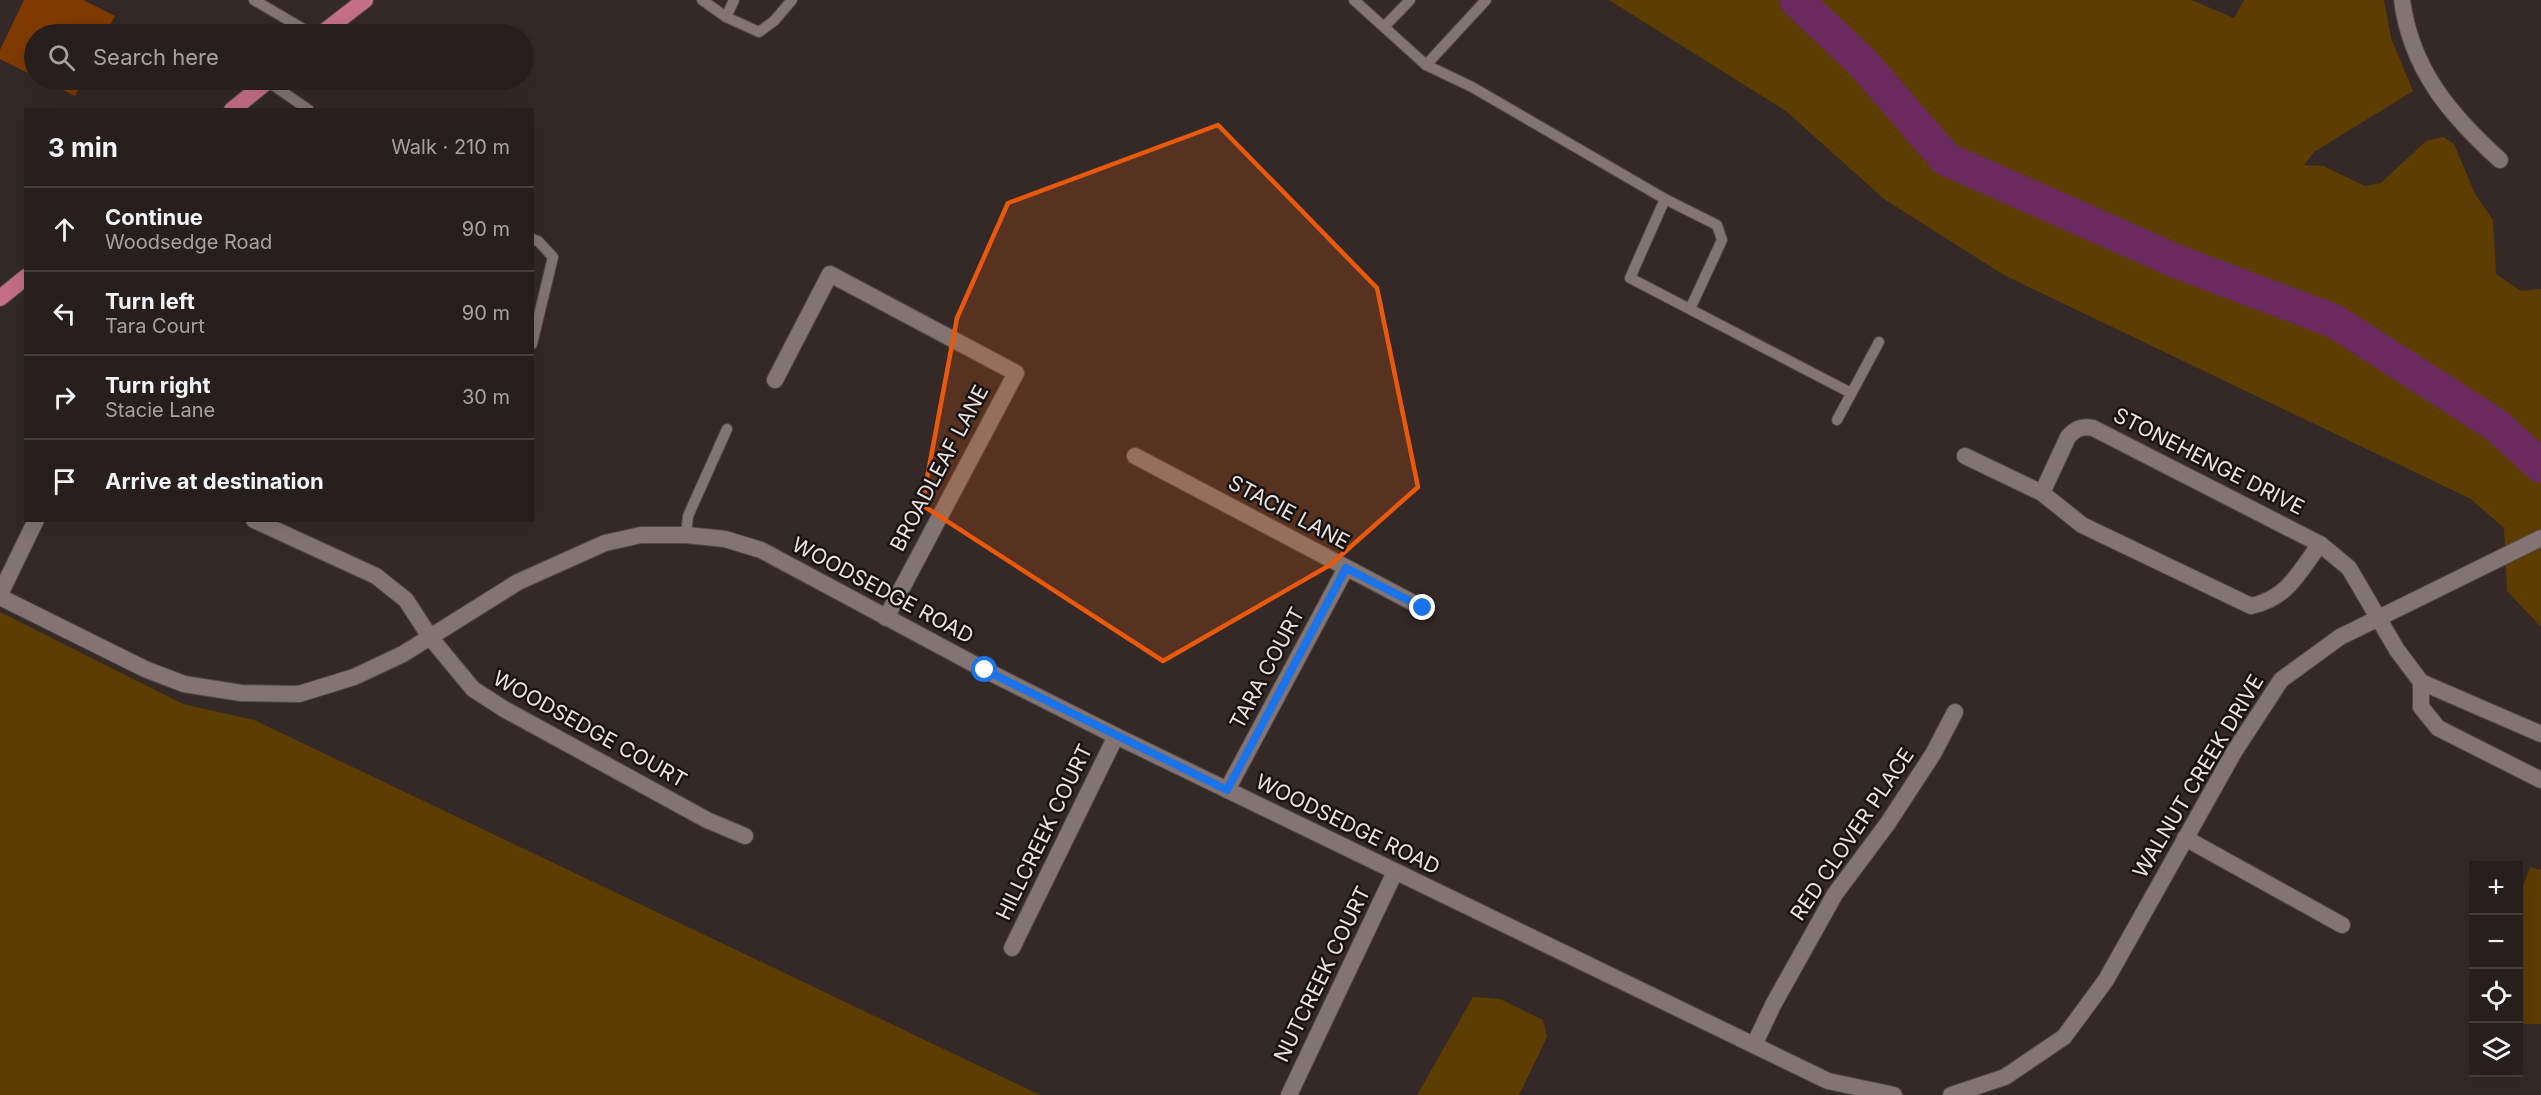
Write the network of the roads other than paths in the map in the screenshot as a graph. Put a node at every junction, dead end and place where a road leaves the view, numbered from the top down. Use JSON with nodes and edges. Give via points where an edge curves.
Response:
{"nodes":[{"id":1,"x":254,"y":0,"type":"edge"},
{"id":2,"x":365,"y":0,"type":"edge"},
{"id":3,"x":702,"y":0,"type":"edge"},
{"id":4,"x":734,"y":0,"type":"edge"},
{"id":5,"x":792,"y":0,"type":"edge"},
{"id":6,"x":1354,"y":0,"type":"edge"},
{"id":7,"x":1410,"y":0,"type":"edge"},
{"id":8,"x":1486,"y":0,"type":"edge"},
{"id":9,"x":2402,"y":0,"type":"edge"},
{"id":10,"x":726,"y":17,"type":"junction"},
{"id":11,"x":295,"y":24,"type":"edge"},
{"id":12,"x":334,"y":24,"type":"edge"},
{"id":13,"x":1384,"y":27,"type":"junction"},
{"id":14,"x":1426,"y":65,"type":"junction"},
{"id":15,"x":256,"y":90,"type":"edge"},
{"id":16,"x":282,"y":90,"type":"edge"},
{"id":17,"x":234,"y":108,"type":"edge"},
{"id":18,"x":306,"y":108,"type":"edge"},
{"id":19,"x":2500,"y":160,"type":"dead end"},
{"id":20,"x":1665,"y":199,"type":"junction"},
{"id":21,"x":534,"y":240,"type":"edge"},
{"id":22,"x":24,"y":279,"type":"edge"},
{"id":23,"x":0,"y":298,"type":"edge"},
{"id":24,"x":1690,"y":309,"type":"junction"},
{"id":25,"x":534,"y":336,"type":"edge"},
{"id":26,"x":1879,"y":342,"type":"dead end"},
{"id":27,"x":775,"y":380,"type":"dead end"},
{"id":28,"x":1851,"y":393,"type":"junction"},
{"id":29,"x":1837,"y":420,"type":"dead end"},
{"id":30,"x":727,"y":429,"type":"dead end"},
{"id":31,"x":1135,"y":456,"type":"dead end"},
{"id":32,"x":1965,"y":456,"type":"dead end"},
{"id":33,"x":2042,"y":493,"type":"junction"},
{"id":34,"x":35,"y":522,"type":"edge"},
{"id":35,"x":258,"y":522,"type":"edge"},
{"id":36,"x":686,"y":535,"type":"junction"},
{"id":37,"x":2541,"y":538,"type":"edge"},
{"id":38,"x":2320,"y":544,"type":"junction"},
{"id":39,"x":1346,"y":568,"type":"junction"},
{"id":40,"x":0,"y":596,"type":"edge"},
{"id":41,"x":1423,"y":608,"type":"dead end"},
{"id":42,"x":2379,"y":617,"type":"junction"},
{"id":43,"x":886,"y":618,"type":"junction"},
{"id":44,"x":430,"y":637,"type":"junction"},
{"id":45,"x":2421,"y":682,"type":"junction"},
{"id":46,"x":1955,"y":712,"type":"dead end"},
{"id":47,"x":2541,"y":734,"type":"edge"},
{"id":48,"x":1116,"y":736,"type":"junction"},
{"id":49,"x":2541,"y":780,"type":"edge"},
{"id":50,"x":1227,"y":790,"type":"junction"},
{"id":51,"x":745,"y":836,"type":"dead end"},
{"id":52,"x":2186,"y":838,"type":"junction"},
{"id":53,"x":1395,"y":872,"type":"junction"},
{"id":54,"x":2342,"y":925,"type":"dead end"},
{"id":55,"x":1012,"y":948,"type":"dead end"},
{"id":56,"x":1754,"y":1045,"type":"junction"},
{"id":57,"x":1289,"y":1095,"type":"edge"},
{"id":58,"x":1888,"y":1095,"type":"edge"},
{"id":59,"x":1894,"y":1095,"type":"edge"},
{"id":60,"x":1951,"y":1095,"type":"edge"}],
"edges":[{"from":1,"to":11,"type":"lane"},
{"from":2,"to":12,"type":"main road"},
{"from":3,"to":10,"type":"lane"},
{"from":4,"to":10,"type":"lane"},
{"from":5,"to":10,"type":"lane","via":[[759,32]]},
{"from":6,"to":13,"type":"lane"},
{"from":7,"to":13,"type":"lane"},
{"from":8,"to":14,"type":"lane"},
{"from":9,"to":19,"type":"street","via":[[2405,26],[2434,90],[2469,132]]},
{"from":13,"to":14,"type":"lane"},
{"from":14,"to":20,"type":"lane","via":[[1472,87]]},
{"from":15,"to":17,"type":"main road"},
{"from":16,"to":18,"type":"lane"},
{"from":20,"to":24,"type":"lane","via":[[1717,225],[1722,240]]},
{"from":20,"to":24,"type":"lane","via":[[1630,278]]},
{"from":21,"to":25,"type":"lane","via":[[553,257]]},
{"from":22,"to":23,"type":"main road"},
{"from":24,"to":28,"type":"lane"},
{"from":26,"to":28,"type":"lane"},
{"from":27,"to":43,"type":"street","name":"BROADLEAF LANE","via":[[830,274],[1016,373]]},
{"from":28,"to":29,"type":"lane"},
{"from":30,"to":36,"type":"lane","via":[[688,516]]},
{"from":31,"to":39,"type":"street","name":"STACIE LANE"},
{"from":32,"to":33,"type":"street"},
{"from":33,"to":38,"type":"street","via":[[2082,525],[2252,606],[2283,593]]},
{"from":33,"to":38,"type":"street","name":"STONEHENGE DRIVE","via":[[2068,437],[2084,426]]},
{"from":34,"to":40,"type":"street"},
{"from":35,"to":44,"type":"street","name":"WOODSEDGE COURT","via":[[376,576],[406,600]]},
{"from":36,"to":43,"type":"street","name":"WOODSEDGE ROAD","via":[[725,539],[761,550]]},
{"from":36,"to":44,"type":"street","name":"WOODSEDGE ROAD","via":[[641,535],[605,543],[518,582]]},
{"from":37,"to":42,"type":"street","name":"WALNUT CREEK DRIVE"},
{"from":38,"to":42,"type":"street","name":"STONEHENGE DRIVE","via":[[2349,568]]},
{"from":39,"to":41,"type":"street","name":"STACIE LANE"},
{"from":39,"to":50,"type":"street","name":"TARA COURT"},
{"from":40,"to":44,"type":"street","name":"WOODSEDGE ROAD","via":[[145,669],[184,684],[241,693],[298,694],[354,676]]},
{"from":42,"to":45,"type":"street","name":"STONEHENGE DRIVE"},
{"from":42,"to":52,"type":"street","name":"WALNUT CREEK DRIVE","via":[[2340,637],[2281,680],[2234,752]]},
{"from":43,"to":48,"type":"street","name":"WOODSEDGE ROAD"},
{"from":44,"to":51,"type":"street","name":"WOODSEDGE COURT","via":[[473,689],[504,709],[707,820]]},
{"from":45,"to":47,"type":"street","name":"STONEHENGE DRIVE"},
{"from":45,"to":49,"type":"street","via":[[2421,707],[2438,728]]},
{"from":46,"to":56,"type":"street","name":"RED CLOVER PLACE","via":[[1888,823],[1835,894]]},
{"from":48,"to":50,"type":"street","name":"WOODSEDGE ROAD"},
{"from":48,"to":55,"type":"street","name":"HILLCREEK COURT"},
{"from":50,"to":53,"type":"street","name":"WOODSEDGE ROAD"},
{"from":52,"to":54,"type":"street"},
{"from":52,"to":60,"type":"street","name":"WALNUT CREEK DRIVE","via":[[2106,980],[2064,1037],[2005,1077]]},
{"from":53,"to":56,"type":"street","name":"WOODSEDGE ROAD"},
{"from":53,"to":57,"type":"street","name":"NUTCREEK COURT"},
{"from":56,"to":58,"type":"street","name":"WOODSEDGE ROAD","via":[[1828,1081]]},
{"from":58,"to":59,"type":"street"}]}
